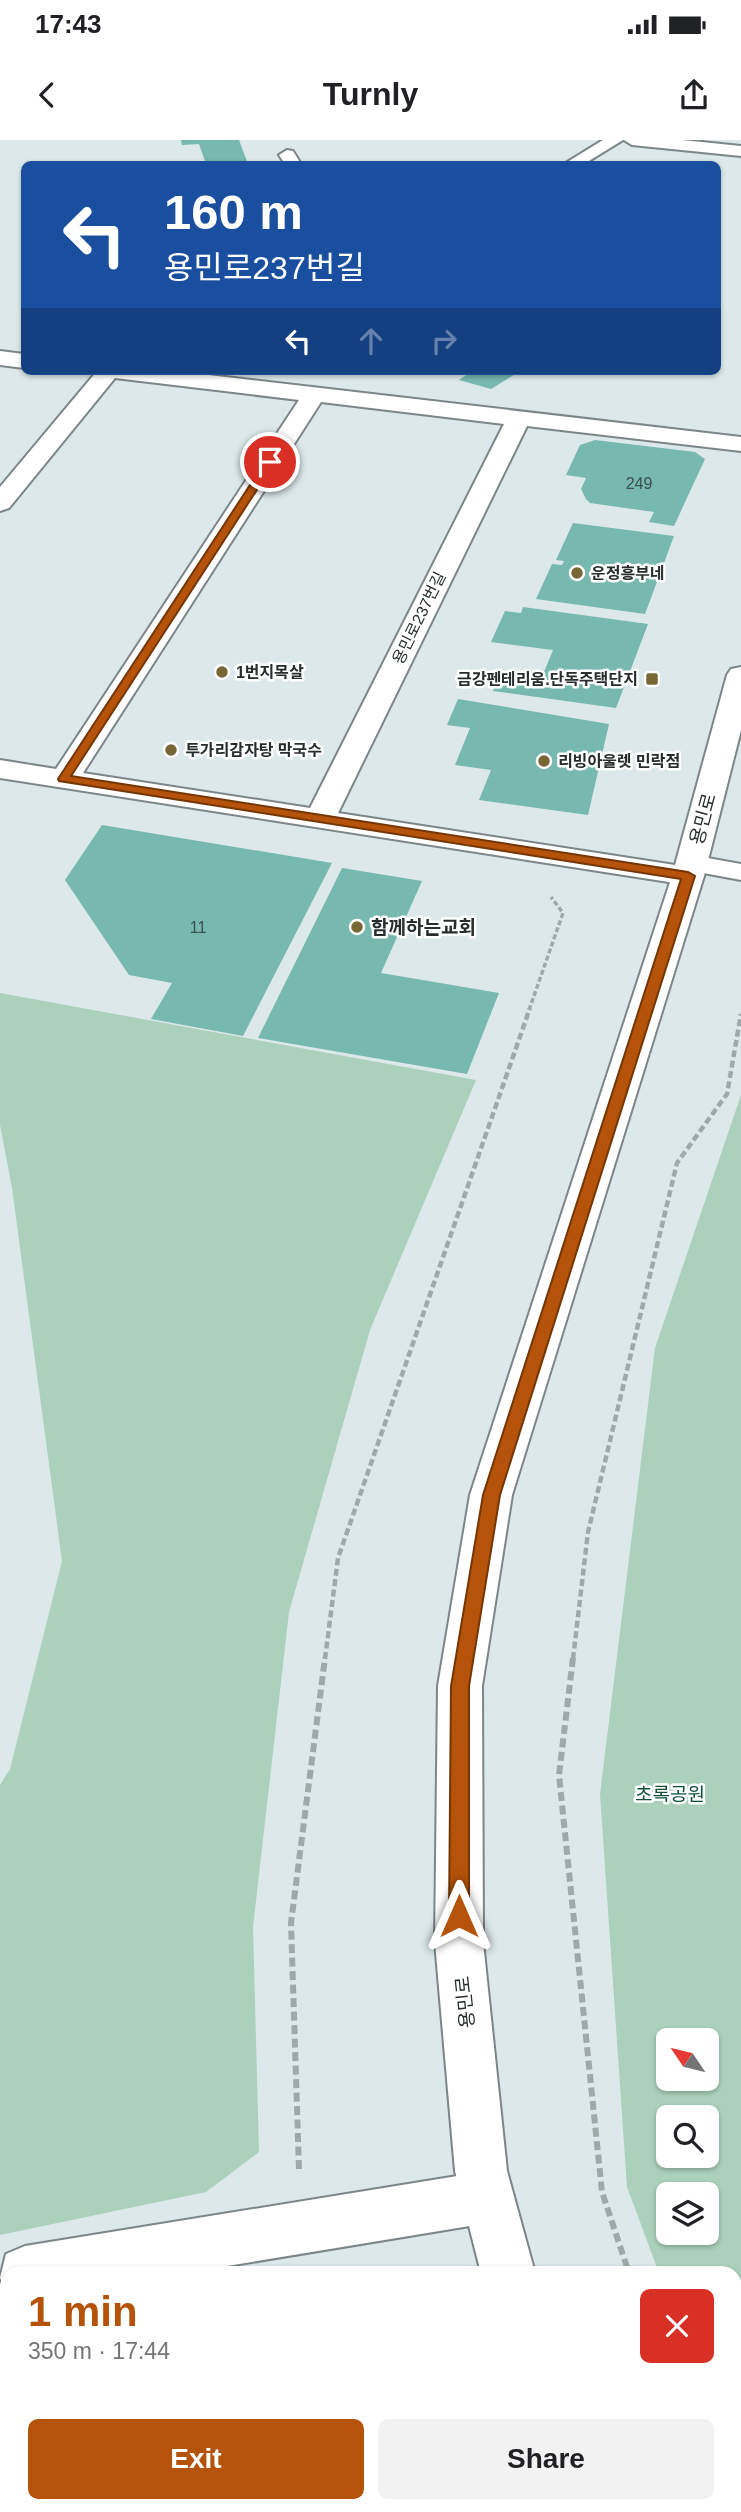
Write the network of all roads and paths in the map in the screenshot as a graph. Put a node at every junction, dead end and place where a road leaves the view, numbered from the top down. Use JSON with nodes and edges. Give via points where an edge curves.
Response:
{"nodes":[{"id":1,"x":615,"y":140,"type":"edge"},
{"id":2,"x":632,"y":140,"type":"edge"},
{"id":3,"x":741,"y":151,"type":"edge"},
{"id":4,"x":578,"y":161,"type":"edge"},
{"id":5,"x":0,"y":358,"type":"edge"},
{"id":6,"x":21,"y":361,"type":"edge"},
{"id":7,"x":109,"y":375,"type":"edge"},
{"id":8,"x":147,"y":375,"type":"edge"},
{"id":9,"x":314,"y":394,"type":"junction"},
{"id":10,"x":519,"y":418,"type":"junction"},
{"id":11,"x":741,"y":443,"type":"edge"},
{"id":12,"x":0,"y":503,"type":"edge"},
{"id":13,"x":741,"y":675,"type":"edge"},
{"id":14,"x":0,"y":769,"type":"edge"},
{"id":15,"x":64,"y":779,"type":"junction"},
{"id":16,"x":320,"y":818,"type":"junction"},
{"id":17,"x":690,"y":869,"type":"junction"},
{"id":18,"x":741,"y":873,"type":"edge"},
{"id":19,"x":549,"y":894,"type":"dead end"},
{"id":20,"x":741,"y":1014,"type":"edge"},
{"id":21,"x":297,"y":2150,"type":"dead end"},
{"id":22,"x":488,"y":2197,"type":"junction"},
{"id":23,"x":68,"y":2266,"type":"edge"},
{"id":24,"x":506,"y":2266,"type":"edge"},
{"id":25,"x":627,"y":2266,"type":"edge"}],
"edges":[{"from":1,"to":4,"type":"lane"},
{"from":2,"to":3,"type":"lane"},
{"from":5,"to":6,"type":"street"},
{"from":7,"to":12,"type":"street"},
{"from":8,"to":9,"type":"street"},
{"from":9,"to":10,"type":"street"},
{"from":9,"to":15,"type":"street"},
{"from":10,"to":11,"type":"street"},
{"from":10,"to":16,"type":"street","name":"용민로237번길"},
{"from":13,"to":17,"type":"street","name":"용민로"},
{"from":14,"to":15,"type":"street"},
{"from":15,"to":16,"type":"street"},
{"from":16,"to":17,"type":"street"},
{"from":17,"to":18,"type":"lane"},
{"from":17,"to":22,"type":"street","name":"용민로","via":[[491,1495],[460,1686],[459,1942],[481,2171]]},
{"from":19,"to":21,"type":"path","via":[[563,914],[338,1558],[291,1923]]},
{"from":20,"to":25,"type":"path","via":[[727,1094],[677,1163],[594,1506],[559,1774],[602,2192]]},
{"from":22,"to":23,"type":"street"},
{"from":22,"to":24,"type":"street","name":"용민로"}]}
